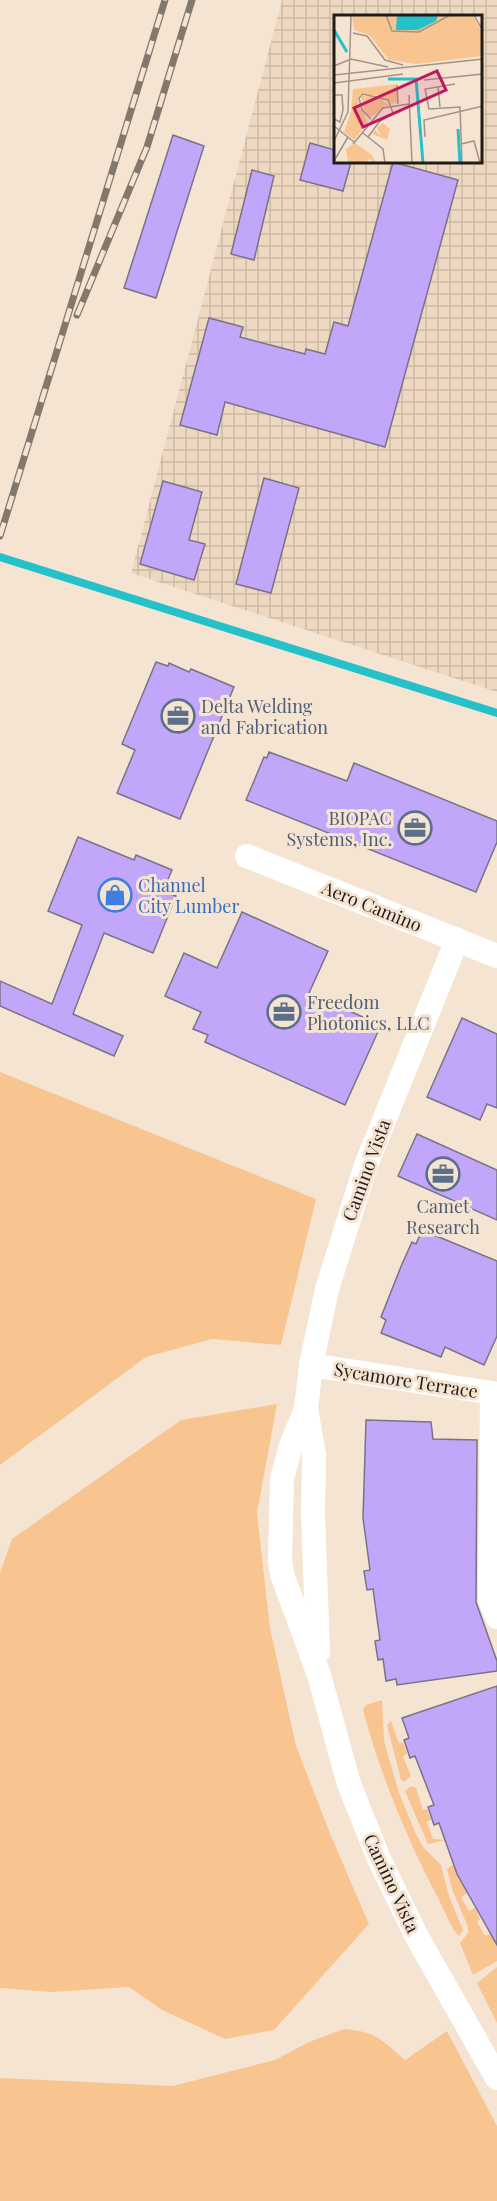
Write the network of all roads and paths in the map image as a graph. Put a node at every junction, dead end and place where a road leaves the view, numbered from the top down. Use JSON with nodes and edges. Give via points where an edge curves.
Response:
{"nodes":[{"id":1,"x":247,"y":856,"type":"dead end"},
{"id":2,"x":457,"y":940,"type":"junction"},
{"id":3,"x":497,"y":956,"type":"edge"},
{"id":4,"x":311,"y":1365,"type":"junction"},
{"id":5,"x":306,"y":1409,"type":"junction"},
{"id":6,"x":497,"y":1617,"type":"edge"},
{"id":7,"x":319,"y":1676,"type":"junction"},
{"id":8,"x":497,"y":2078,"type":"edge"}],
"edges":[{"from":1,"to":2,"type":"street","name":"Aero Camino"},
{"from":2,"to":3,"type":"street","name":"Aero Camino"},
{"from":2,"to":4,"type":"street","name":"Camino Vista","via":[[355,1195],[327,1289]]},
{"from":4,"to":5,"type":"street","name":"Camino Vista"},
{"from":4,"to":6,"type":"street","name":"Sycamore Terrace","via":[[492,1393],[490,1599]]},
{"from":5,"to":7,"type":"street","name":"Camino Vista","via":[[314,1455]]},
{"from":5,"to":7,"type":"street","name":"Camino Vista","via":[[282,1479],[280,1560]]},
{"from":7,"to":8,"type":"street","name":"Camino Vista","via":[[349,1784],[379,1859],[417,1937]]}]}
